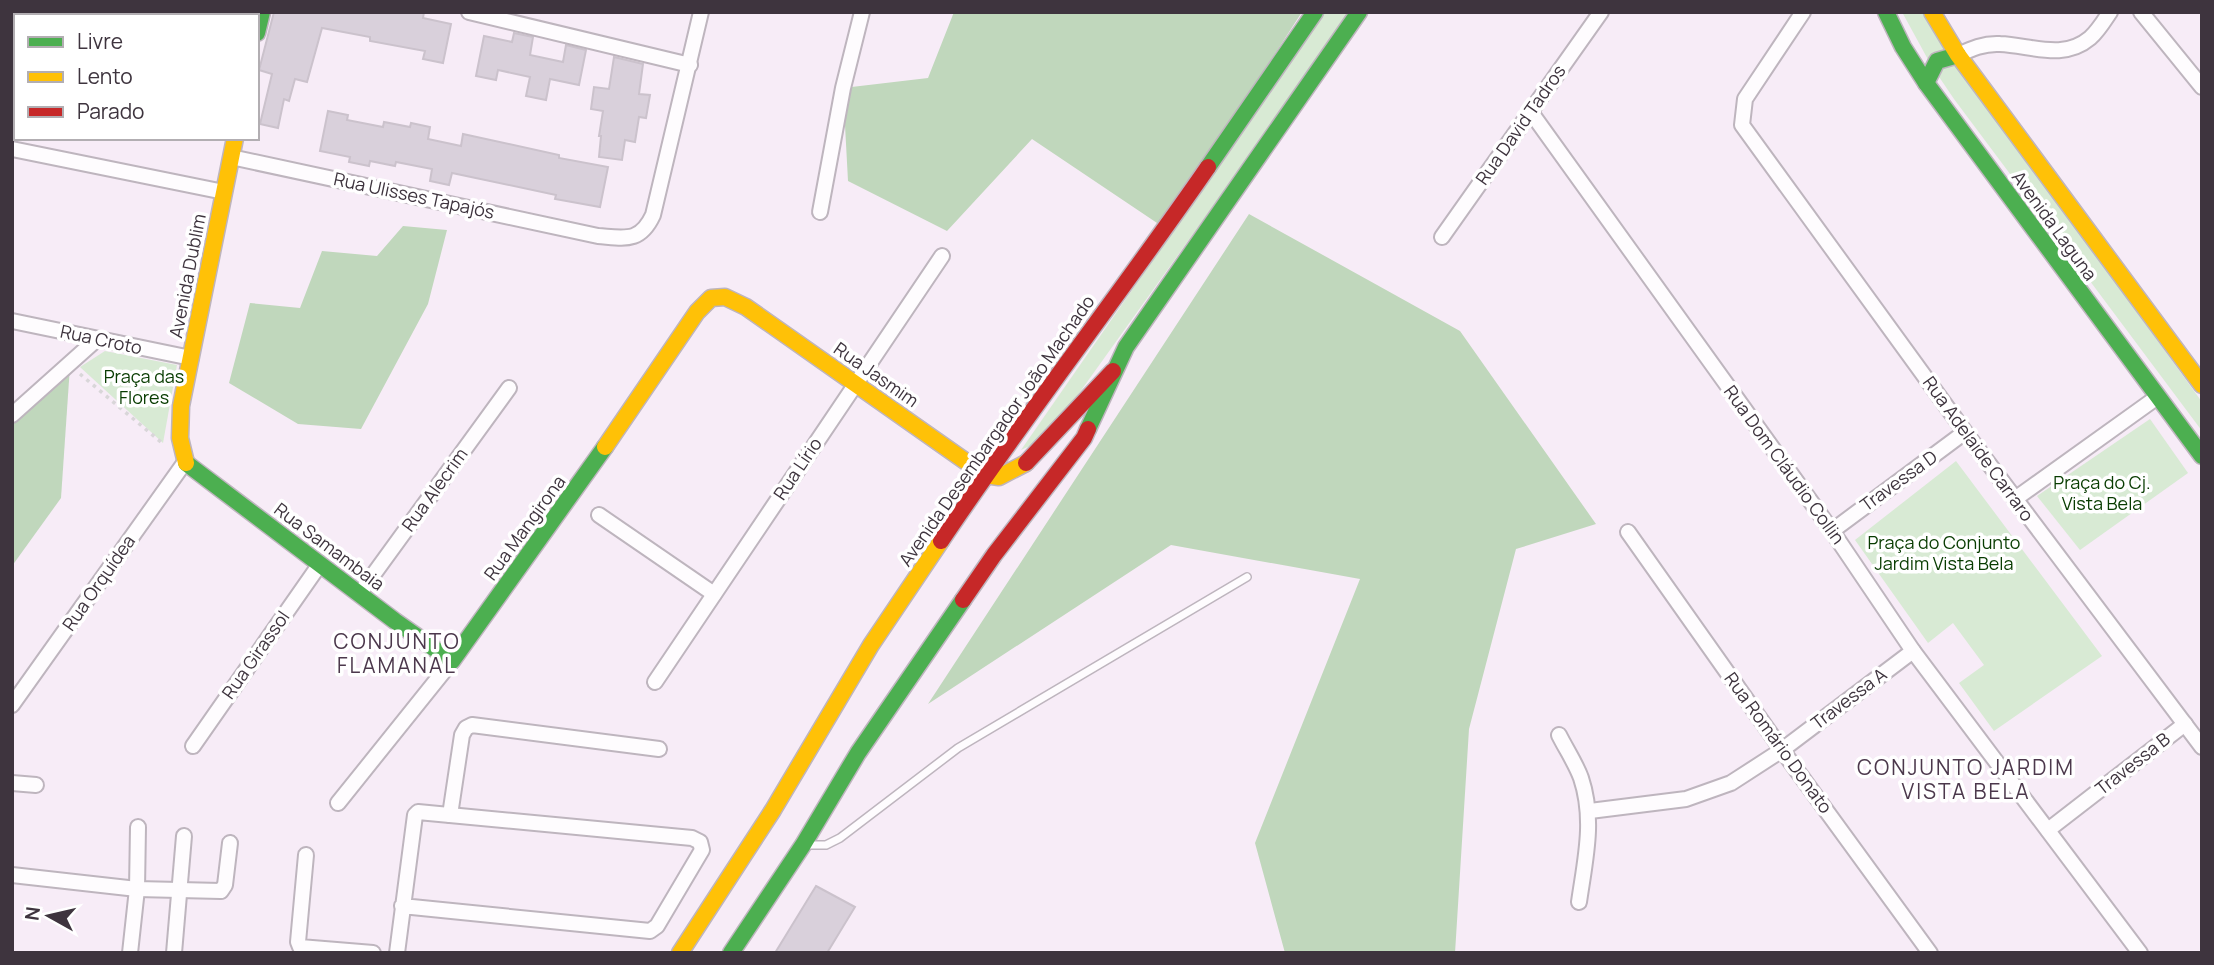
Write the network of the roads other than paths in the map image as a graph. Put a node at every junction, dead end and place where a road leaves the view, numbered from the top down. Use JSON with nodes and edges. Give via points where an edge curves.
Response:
{"nodes":[{"id":1,"x":469,"y":12,"type":"edge"},
{"id":2,"x":701,"y":12,"type":"edge"},
{"id":3,"x":862,"y":12,"type":"edge"},
{"id":4,"x":1315,"y":12,"type":"edge"},
{"id":5,"x":1359,"y":12,"type":"edge"},
{"id":6,"x":1601,"y":12,"type":"edge"},
{"id":7,"x":1803,"y":12,"type":"edge"},
{"id":8,"x":1886,"y":12,"type":"edge"},
{"id":9,"x":1932,"y":12,"type":"edge"},
{"id":10,"x":2110,"y":12,"type":"edge"},
{"id":11,"x":2141,"y":12,"type":"edge"},
{"id":12,"x":1958,"y":55,"type":"junction"},
{"id":13,"x":690,"y":65,"type":"junction"},
{"id":14,"x":1926,"y":83,"type":"junction"},
{"id":15,"x":2202,"y":87,"type":"edge"},
{"id":16,"x":1530,"y":111,"type":"junction"},
{"id":17,"x":234,"y":140,"type":"edge"},
{"id":18,"x":12,"y":149,"type":"edge"},
{"id":19,"x":231,"y":157,"type":"junction"},
{"id":20,"x":224,"y":192,"type":"junction"},
{"id":21,"x":820,"y":212,"type":"dead end"},
{"id":22,"x":1442,"y":237,"type":"dead end"},
{"id":23,"x":942,"y":257,"type":"dead end"},
{"id":24,"x":746,"y":307,"type":"joint"},
{"id":25,"x":12,"y":321,"type":"edge"},
{"id":26,"x":97,"y":339,"type":"junction"},
{"id":27,"x":191,"y":358,"type":"junction"},
{"id":28,"x":1113,"y":371,"type":"junction"},
{"id":29,"x":856,"y":384,"type":"junction"},
{"id":30,"x":2202,"y":385,"type":"edge"},
{"id":31,"x":509,"y":388,"type":"dead end"},
{"id":32,"x":2156,"y":398,"type":"junction"},
{"id":33,"x":12,"y":415,"type":"edge"},
{"id":34,"x":1965,"y":432,"type":"junction"},
{"id":35,"x":2202,"y":456,"type":"edge"},
{"id":36,"x":185,"y":462,"type":"junction"},
{"id":37,"x":985,"y":475,"type":"junction"},
{"id":38,"x":2015,"y":499,"type":"junction"},
{"id":39,"x":599,"y":516,"type":"dead end"},
{"id":40,"x":1832,"y":531,"type":"junction"},
{"id":41,"x":1628,"y":532,"type":"dead end"},
{"id":42,"x":320,"y":564,"type":"junction"},
{"id":43,"x":1247,"y":577,"type":"dead end"},
{"id":44,"x":360,"y":593,"type":"junction"},
{"id":45,"x":714,"y":594,"type":"junction"},
{"id":46,"x":1913,"y":651,"type":"junction"},
{"id":47,"x":452,"y":661,"type":"junction"},
{"id":48,"x":655,"y":682,"type":"dead end"},
{"id":49,"x":12,"y":705,"type":"edge"},
{"id":50,"x":2185,"y":724,"type":"junction"},
{"id":51,"x":1559,"y":735,"type":"dead end"},
{"id":52,"x":193,"y":746,"type":"dead end"},
{"id":53,"x":2202,"y":747,"type":"edge"},
{"id":54,"x":659,"y":749,"type":"dead end"},
{"id":55,"x":1782,"y":750,"type":"junction"},
{"id":56,"x":12,"y":783,"type":"edge"},
{"id":57,"x":36,"y":785,"type":"dead end"},
{"id":58,"x":338,"y":803,"type":"dead end"},
{"id":59,"x":1590,"y":811,"type":"junction"},
{"id":60,"x":450,"y":815,"type":"junction"},
{"id":61,"x":138,"y":827,"type":"dead end"},
{"id":62,"x":2048,"y":830,"type":"junction"},
{"id":63,"x":184,"y":836,"type":"dead end"},
{"id":64,"x":230,"y":843,"type":"dead end"},
{"id":65,"x":803,"y":845,"type":"junction"},
{"id":66,"x":306,"y":855,"type":"dead end"},
{"id":67,"x":12,"y":875,"type":"edge"},
{"id":68,"x":137,"y":889,"type":"junction"},
{"id":69,"x":180,"y":889,"type":"junction"},
{"id":70,"x":1578,"y":902,"type":"dead end"},
{"id":71,"x":402,"y":906,"type":"junction"},
{"id":72,"x":367,"y":952,"type":"edge"},
{"id":73,"x":130,"y":953,"type":"edge"},
{"id":74,"x":174,"y":953,"type":"edge"},
{"id":75,"x":373,"y":953,"type":"edge"},
{"id":76,"x":397,"y":953,"type":"edge"},
{"id":77,"x":680,"y":953,"type":"edge"},
{"id":78,"x":731,"y":953,"type":"edge"},
{"id":79,"x":1930,"y":953,"type":"edge"},
{"id":80,"x":2140,"y":953,"type":"edge"}],
"edges":[{"from":1,"to":13,"type":"street"},
{"from":2,"to":13,"type":"street","name":"Rua Ulisses Tapajós"},
{"from":3,"to":21,"type":"street"},
{"from":4,"to":37,"type":"street","name":"Avenida Desembargador João Machado","via":[[1139,267]]},
{"from":5,"to":28,"type":"street"},
{"from":6,"to":16,"type":"street","name":"Rua David Tadros"},
{"from":7,"to":34,"type":"street","name":"Rua Adelaide Carraro","via":[[1745,99],[1741,125]]},
{"from":8,"to":14,"type":"street","name":"Avenida Laguna"},
{"from":9,"to":12,"type":"street","name":"Avenida Laguna"},
{"from":10,"to":12,"type":"street","via":[[2088,40],[2062,51],[1998,44],[1976,46]]},
{"from":11,"to":15,"type":"street"},
{"from":12,"to":14,"type":"street","via":[[1937,61]]},
{"from":12,"to":30,"type":"street","name":"Avenida Laguna"},
{"from":13,"to":19,"type":"street","name":"Rua Ulisses Tapajós","via":[[653,215],[637,236],[598,236]]},
{"from":14,"to":32,"type":"street","name":"Avenida Laguna"},
{"from":16,"to":22,"type":"street","name":"Rua David Tadros"},
{"from":16,"to":40,"type":"street","name":"Rua Dom Cláudio Collin"},
{"from":17,"to":19,"type":"street","name":"Avenida Dublim"},
{"from":18,"to":20,"type":"street"},
{"from":19,"to":20,"type":"street","name":"Avenida Dublim"},
{"from":20,"to":27,"type":"street","name":"Avenida Dublim"},
{"from":23,"to":29,"type":"street","name":"Rua Lírio"},
{"from":24,"to":29,"type":"street","name":"Rua Jasmim"},
{"from":24,"to":47,"type":"street","name":"Rua Mangirona","via":[[716,297],[697,312]]},
{"from":25,"to":26,"type":"street","name":"Rua Croto"},
{"from":26,"to":27,"type":"street","name":"Rua Croto"},
{"from":26,"to":33,"type":"street"},
{"from":27,"to":36,"type":"street","name":"Avenida Dublim","via":[[178,420]]},
{"from":28,"to":37,"type":"street","via":[[1022,467],[999,477]]},
{"from":28,"to":65,"type":"street","via":[[1084,438],[986,566],[858,753]]},
{"from":29,"to":37,"type":"street","name":"Rua Jasmim"},
{"from":29,"to":45,"type":"street","name":"Rua Lírio"},
{"from":31,"to":44,"type":"street","name":"Rua Alecrim"},
{"from":32,"to":35,"type":"street","name":"Avenida Laguna"},
{"from":32,"to":38,"type":"street"},
{"from":34,"to":38,"type":"street","name":"Rua Adelaide Carraro"},
{"from":34,"to":40,"type":"street","name":"Travessa D"},
{"from":36,"to":42,"type":"street","name":"Rua Samambaia"},
{"from":36,"to":49,"type":"street","name":"Rua Orquídea"},
{"from":37,"to":77,"type":"street","name":"Avenida Desembargador João Machado","via":[[871,645]]},
{"from":38,"to":50,"type":"street","name":"Rua Adelaide Carraro"},
{"from":39,"to":45,"type":"street"},
{"from":40,"to":46,"type":"street","name":"Rua Dom Cláudio Collin"},
{"from":41,"to":55,"type":"street","name":"Rua Romário Donato"},
{"from":42,"to":44,"type":"street","name":"Rua Samambaia"},
{"from":42,"to":52,"type":"street","name":"Rua Girassol"},
{"from":43,"to":65,"type":"lane","via":[[958,748],[840,838],[827,845]]},
{"from":44,"to":47,"type":"street","name":"Rua Samambaia"},
{"from":45,"to":48,"type":"street","name":"Rua Lírio"},
{"from":46,"to":55,"type":"street","name":"Travessa A"},
{"from":46,"to":62,"type":"street","name":"Rua Dom Cláudio Collin"},
{"from":47,"to":58,"type":"street","name":"Rua Mangirona"},
{"from":50,"to":53,"type":"street","name":"Rua Adelaide Carraro"},
{"from":50,"to":62,"type":"street","name":"Travessa B"},
{"from":51,"to":59,"type":"street","via":[[1581,776]]},
{"from":54,"to":60,"type":"street","via":[[472,725],[462,735]]},
{"from":55,"to":59,"type":"street","name":"Travessa A","via":[[1731,783],[1686,799]]},
{"from":55,"to":79,"type":"street","name":"Rua Romário Donato"},
{"from":56,"to":57,"type":"street"},
{"from":59,"to":70,"type":"street"},
{"from":60,"to":71,"type":"street","via":[[415,815]]},
{"from":60,"to":71,"type":"street","via":[[692,838],[700,842],[702,850],[657,926],[645,932]]},
{"from":61,"to":68,"type":"street"},
{"from":62,"to":80,"type":"street","name":"Rua Dom Cláudio Collin"},
{"from":63,"to":69,"type":"street"},
{"from":64,"to":69,"type":"street","via":[[221,891]]},
{"from":65,"to":78,"type":"street"},
{"from":66,"to":72,"type":"street","via":[[300,947]]},
{"from":67,"to":68,"type":"street"},
{"from":68,"to":69,"type":"street"},
{"from":68,"to":73,"type":"street"},
{"from":69,"to":74,"type":"street"},
{"from":71,"to":76,"type":"street"},
{"from":72,"to":75,"type":"street"}]}
